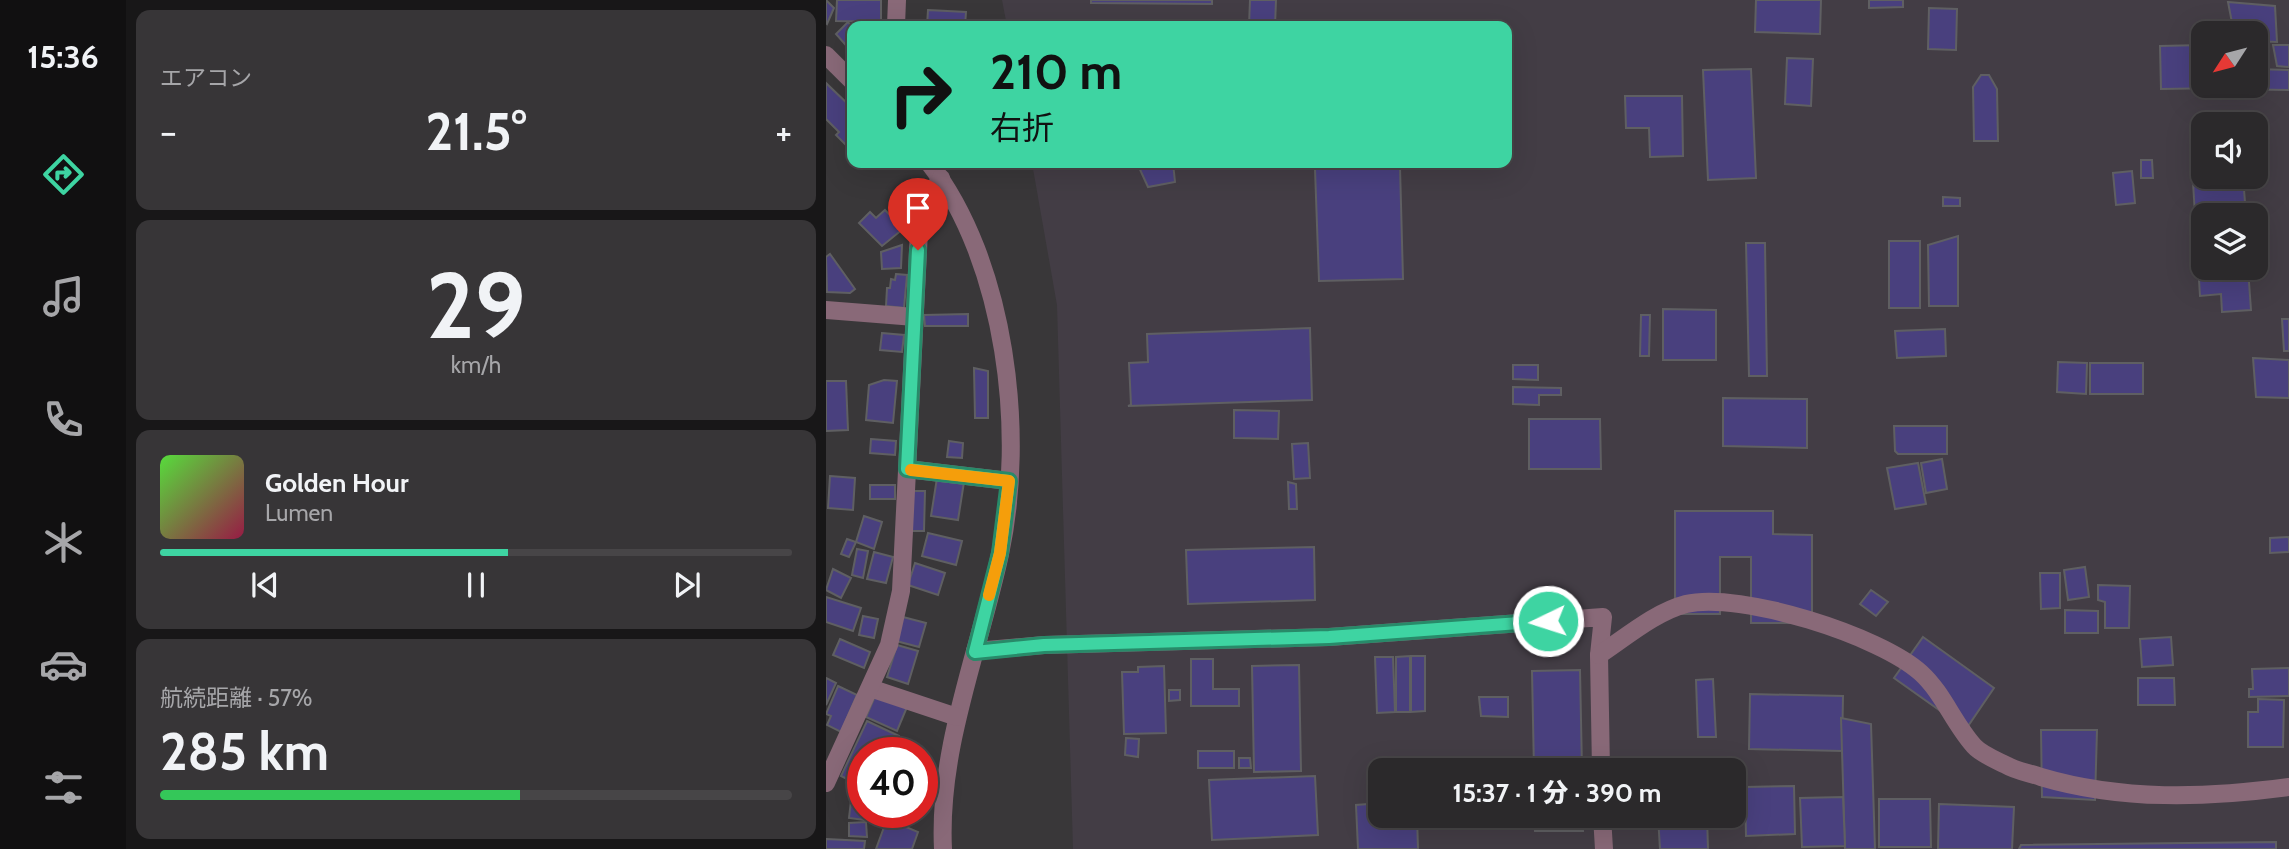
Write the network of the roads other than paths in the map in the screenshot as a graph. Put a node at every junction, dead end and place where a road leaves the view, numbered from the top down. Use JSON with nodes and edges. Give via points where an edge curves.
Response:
{"nodes":[{"id":1,"x":897,"y":0,"type":"edge"},
{"id":2,"x":896,"y":21,"type":"edge"},
{"id":3,"x":826,"y":55,"type":"edge"},
{"id":4,"x":847,"y":76,"type":"edge"},
{"id":5,"x":933,"y":168,"type":"edge"},
{"id":6,"x":941,"y":178,"type":"junction"},
{"id":7,"x":826,"y":310,"type":"edge"},
{"id":8,"x":915,"y":317,"type":"junction"},
{"id":9,"x":907,"y":469,"type":"junction"},
{"id":10,"x":1009,"y":481,"type":"junction"},
{"id":11,"x":975,"y":652,"type":"junction"},
{"id":12,"x":1599,"y":655,"type":"junction"},
{"id":13,"x":870,"y":688,"type":"junction"},
{"id":14,"x":957,"y":718,"type":"junction"},
{"id":15,"x":1601,"y":758,"type":"edge"},
{"id":16,"x":826,"y":783,"type":"edge"},
{"id":17,"x":2289,"y":787,"type":"edge"},
{"id":18,"x":1603,"y":828,"type":"edge"},
{"id":19,"x":943,"y":849,"type":"edge"},
{"id":20,"x":1604,"y":849,"type":"edge"}],
"edges":[{"from":1,"to":2,"type":"street"},
{"from":3,"to":4,"type":"street"},
{"from":5,"to":6,"type":"street"},
{"from":6,"to":8,"type":"street","via":[[920,211]]},
{"from":6,"to":10,"type":"street","via":[[960,209],[981,262],[996,319],[1006,380]]},
{"from":7,"to":8,"type":"street"},
{"from":8,"to":9,"type":"street"},
{"from":9,"to":10,"type":"street"},
{"from":9,"to":13,"type":"street","via":[[901,592],[889,645]]},
{"from":10,"to":11,"type":"street","via":[[1000,553]]},
{"from":11,"to":12,"type":"street","via":[[1044,645],[1329,637],[1602,617]]},
{"from":11,"to":14,"type":"street"},
{"from":12,"to":15,"type":"street"},
{"from":12,"to":17,"type":"street","via":[[1686,604],[1765,607],[1879,646],[1906,660],[1924,676],[1975,748],[2009,767],[2064,784],[2129,794],[2188,796]]},
{"from":13,"to":14,"type":"street"},
{"from":13,"to":16,"type":"street"},
{"from":14,"to":19,"type":"street","via":[[945,780]]},
{"from":18,"to":20,"type":"street"}]}
